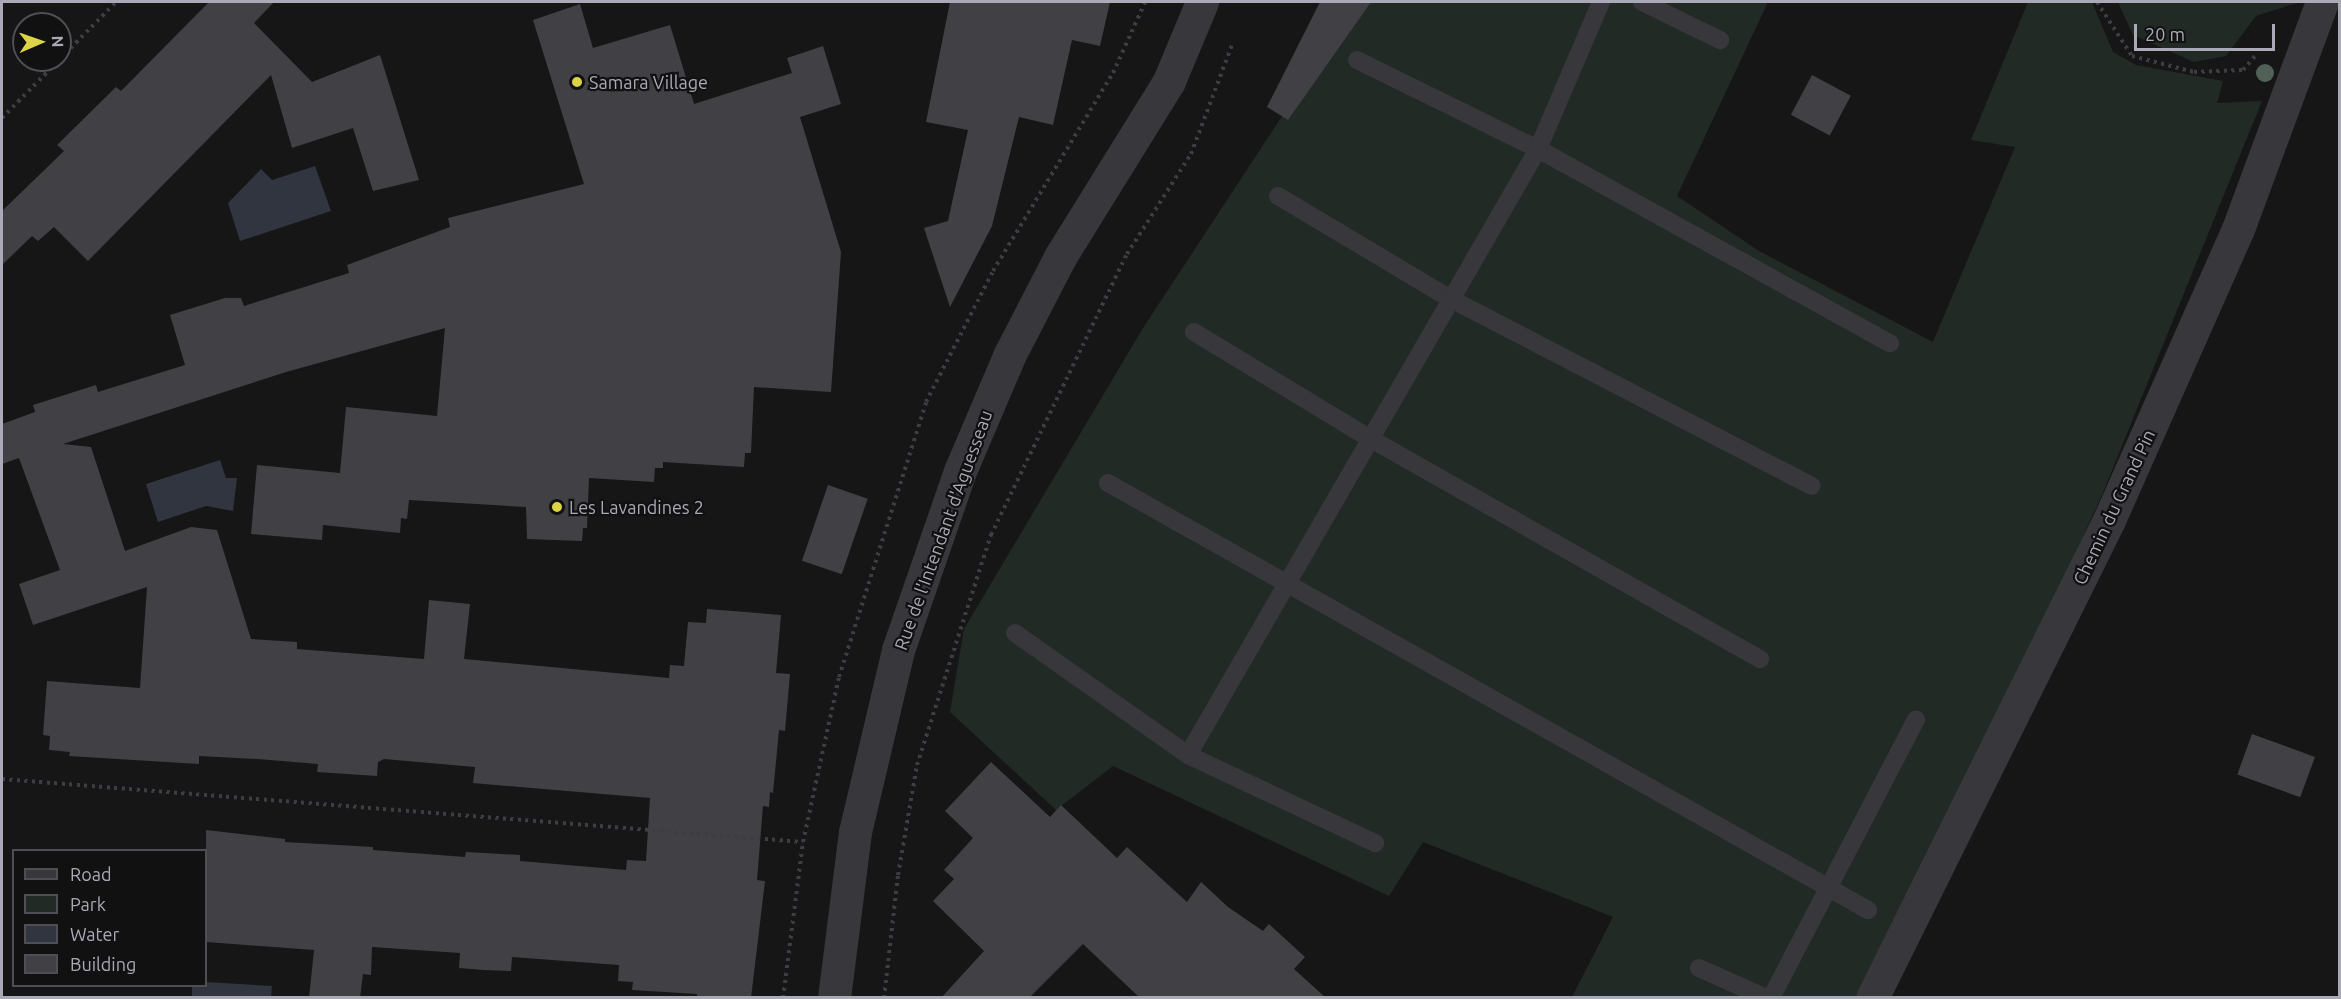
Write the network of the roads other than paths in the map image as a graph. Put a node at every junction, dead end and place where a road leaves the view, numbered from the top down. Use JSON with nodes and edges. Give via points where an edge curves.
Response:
{"nodes":[{"id":1,"x":1202,"y":2,"type":"edge"},
{"id":2,"x":1601,"y":2,"type":"edge"},
{"id":3,"x":1642,"y":2,"type":"edge"},
{"id":4,"x":2322,"y":2,"type":"edge"},
{"id":5,"x":1720,"y":40,"type":"dead end"},
{"id":6,"x":1357,"y":60,"type":"dead end"},
{"id":7,"x":1538,"y":149,"type":"junction"},
{"id":8,"x":1278,"y":196,"type":"dead end"},
{"id":9,"x":1451,"y":299,"type":"junction"},
{"id":10,"x":1194,"y":332,"type":"dead end"},
{"id":11,"x":1890,"y":343,"type":"dead end"},
{"id":12,"x":1371,"y":439,"type":"junction"},
{"id":13,"x":1108,"y":483,"type":"dead end"},
{"id":14,"x":1811,"y":486,"type":"dead end"},
{"id":15,"x":1286,"y":585,"type":"junction"},
{"id":16,"x":1016,"y":633,"type":"dead end"},
{"id":17,"x":1760,"y":659,"type":"dead end"},
{"id":18,"x":1916,"y":719,"type":"dead end"},
{"id":19,"x":1188,"y":755,"type":"junction"},
{"id":20,"x":1375,"y":843,"type":"dead end"},
{"id":21,"x":1827,"y":887,"type":"junction"},
{"id":22,"x":1868,"y":910,"type":"dead end"},
{"id":23,"x":1700,"y":968,"type":"dead end"},
{"id":24,"x":834,"y":998,"type":"edge"},
{"id":25,"x":1766,"y":998,"type":"edge"},
{"id":26,"x":1771,"y":998,"type":"edge"},
{"id":27,"x":1872,"y":998,"type":"edge"}],
"edges":[{"from":1,"to":24,"type":"street","name":"Rue de l'Intendant d'Aguesseau","via":[[1169,81],[1060,257],[1020,335],[960,471],[898,651],[855,832]]},
{"from":2,"to":7,"type":"lane"},
{"from":3,"to":5,"type":"lane"},
{"from":4,"to":27,"type":"street","name":"Chemin du Grand Pin","via":[[2238,229],[2109,520]]},
{"from":6,"to":7,"type":"lane"},
{"from":7,"to":9,"type":"lane"},
{"from":7,"to":11,"type":"lane"},
{"from":8,"to":9,"type":"lane"},
{"from":9,"to":12,"type":"lane"},
{"from":9,"to":14,"type":"lane"},
{"from":10,"to":12,"type":"lane"},
{"from":12,"to":15,"type":"lane"},
{"from":12,"to":17,"type":"lane"},
{"from":13,"to":15,"type":"lane"},
{"from":15,"to":19,"type":"lane"},
{"from":15,"to":21,"type":"lane"},
{"from":16,"to":19,"type":"lane"},
{"from":18,"to":21,"type":"lane"},
{"from":19,"to":20,"type":"lane"},
{"from":21,"to":22,"type":"lane"},
{"from":21,"to":26,"type":"lane"},
{"from":23,"to":25,"type":"lane"}]}
